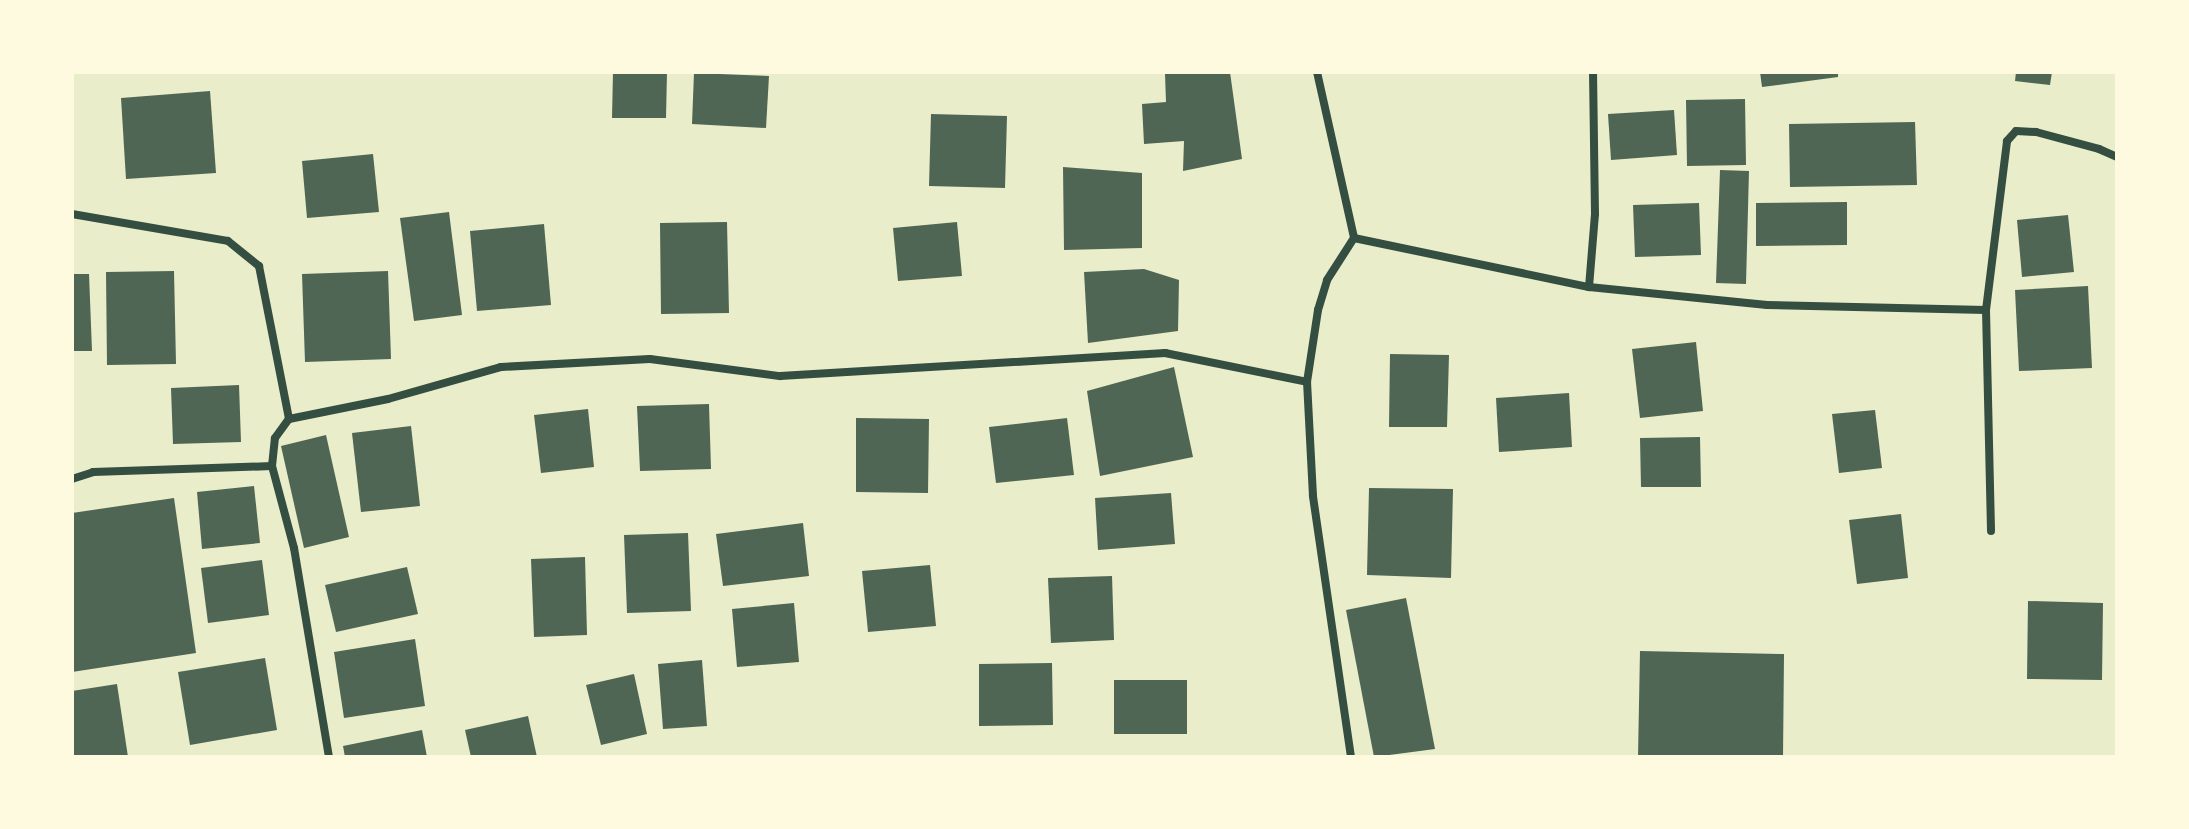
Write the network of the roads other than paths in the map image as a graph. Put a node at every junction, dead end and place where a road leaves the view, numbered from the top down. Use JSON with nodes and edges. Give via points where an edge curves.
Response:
{"nodes":[{"id":1,"x":1317,"y":72,"type":"edge"},
{"id":2,"x":1593,"y":72,"type":"edge"},
{"id":3,"x":2117,"y":157,"type":"edge"},
{"id":4,"x":72,"y":214,"type":"edge"},
{"id":5,"x":1354,"y":238,"type":"junction"},
{"id":6,"x":1589,"y":287,"type":"junction"},
{"id":7,"x":1986,"y":310,"type":"junction"},
{"id":8,"x":1307,"y":382,"type":"junction"},
{"id":9,"x":289,"y":419,"type":"junction"},
{"id":10,"x":272,"y":466,"type":"junction"},
{"id":11,"x":72,"y":479,"type":"edge"},
{"id":12,"x":1991,"y":531,"type":"dead end"},
{"id":13,"x":329,"y":757,"type":"edge"},
{"id":14,"x":1351,"y":757,"type":"edge"}],
"edges":[{"from":1,"to":5,"type":"street"},
{"from":2,"to":6,"type":"street","via":[[1595,214]]},
{"from":3,"to":7,"type":"street","via":[[2036,132],[2016,131],[2007,141]]},
{"from":4,"to":9,"type":"street","via":[[228,241],[259,266]]},
{"from":5,"to":6,"type":"street"},
{"from":5,"to":8,"type":"street","via":[[1327,280]]},
{"from":6,"to":7,"type":"street","via":[[1767,305]]},
{"from":7,"to":12,"type":"street"},
{"from":8,"to":9,"type":"street","via":[[1165,353],[780,376],[650,359],[501,367],[388,399]]},
{"from":8,"to":14,"type":"street","via":[[1313,496]]},
{"from":9,"to":10,"type":"street","via":[[275,438]]},
{"from":10,"to":11,"type":"street","via":[[93,472]]},
{"from":10,"to":13,"type":"street","via":[[294,548]]}]}
